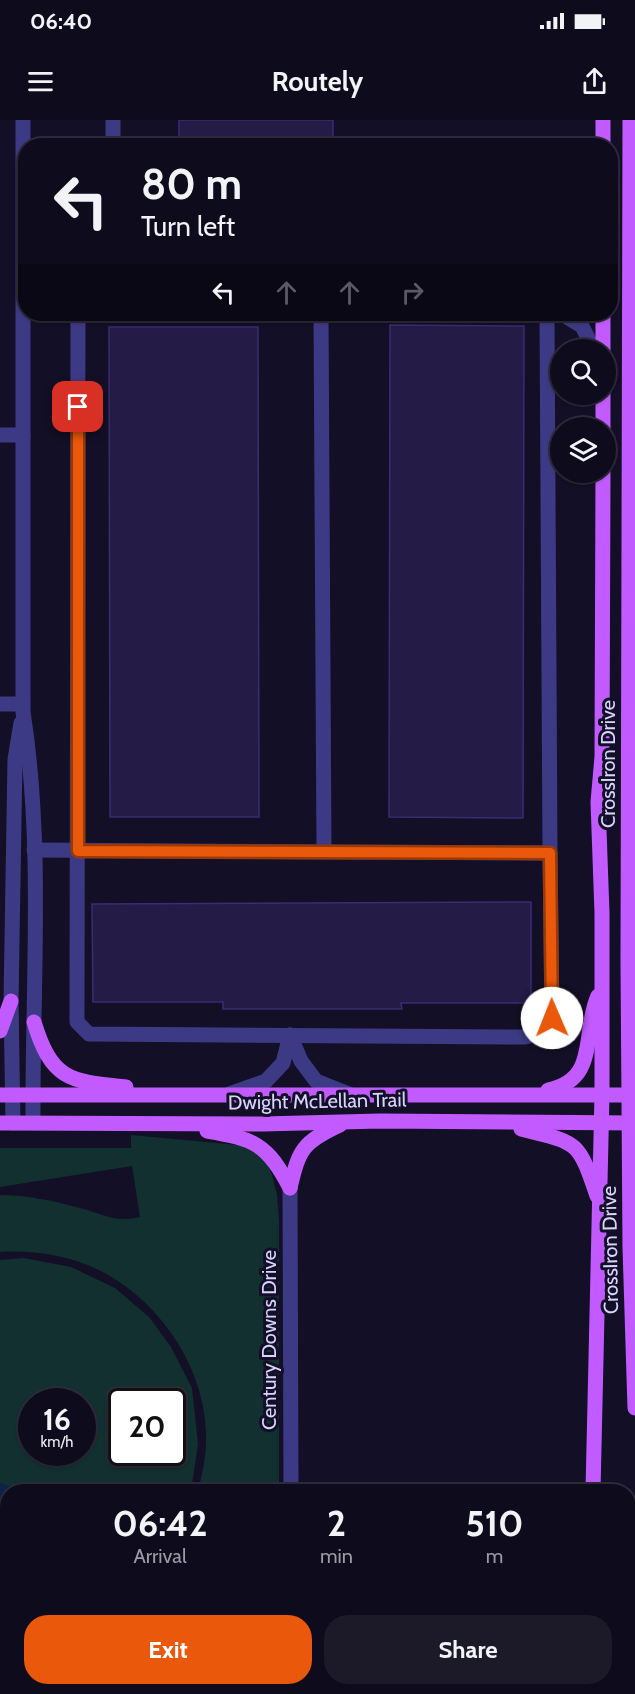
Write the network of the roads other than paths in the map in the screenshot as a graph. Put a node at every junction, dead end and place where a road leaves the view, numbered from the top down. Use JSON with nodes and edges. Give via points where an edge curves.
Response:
{"nodes":[{"id":1,"x":23,"y":120,"type":"edge"},
{"id":2,"x":113,"y":120,"type":"edge"},
{"id":3,"x":603,"y":120,"type":"edge"},
{"id":4,"x":630,"y":120,"type":"edge"},
{"id":5,"x":23,"y":138,"type":"edge"},
{"id":6,"x":113,"y":138,"type":"edge"},
{"id":7,"x":603,"y":138,"type":"edge"},
{"id":8,"x":24,"y":321,"type":"edge"},
{"id":9,"x":78,"y":321,"type":"edge"},
{"id":10,"x":321,"y":321,"type":"edge"},
{"id":11,"x":547,"y":321,"type":"edge"},
{"id":12,"x":574,"y":321,"type":"edge"},
{"id":13,"x":603,"y":321,"type":"edge"},
{"id":14,"x":588,"y":339,"type":"edge"},
{"id":15,"x":603,"y":339,"type":"edge"},
{"id":16,"x":0,"y":435,"type":"edge"},
{"id":17,"x":23,"y":435,"type":"junction"},
{"id":18,"x":603,"y":483,"type":"edge"},
{"id":19,"x":0,"y":704,"type":"edge"},
{"id":20,"x":23,"y":708,"type":"junction"},
{"id":21,"x":7,"y":816,"type":"edge"},
{"id":22,"x":34,"y":850,"type":"junction"},
{"id":23,"x":78,"y":851,"type":"junction"},
{"id":24,"x":324,"y":852,"type":"junction"},
{"id":25,"x":550,"y":853,"type":"junction"},
{"id":26,"x":6,"y":963,"type":"edge"},
{"id":27,"x":602,"y":987,"type":"junction"},
{"id":28,"x":10,"y":1001,"type":"junction"},
{"id":29,"x":630,"y":1015,"type":"junction"},
{"id":30,"x":34,"y":1022,"type":"junction"},
{"id":31,"x":0,"y":1031,"type":"edge"},
{"id":32,"x":290,"y":1035,"type":"junction"},
{"id":33,"x":635,"y":1036,"type":"edge"},
{"id":34,"x":602,"y":1094,"type":"junction"},
{"id":35,"x":6,"y":1095,"type":"edge"},
{"id":36,"x":33,"y":1095,"type":"junction"},
{"id":37,"x":158,"y":1095,"type":"junction"},
{"id":38,"x":227,"y":1095,"type":"junction"},
{"id":39,"x":351,"y":1095,"type":"junction"},
{"id":40,"x":526,"y":1095,"type":"junction"},
{"id":41,"x":632,"y":1095,"type":"edge"},
{"id":42,"x":492,"y":1122,"type":"junction"},
{"id":43,"x":6,"y":1123,"type":"edge"},
{"id":44,"x":33,"y":1123,"type":"junction"},
{"id":45,"x":162,"y":1123,"type":"junction"},
{"id":46,"x":344,"y":1123,"type":"junction"},
{"id":47,"x":602,"y":1123,"type":"junction"},
{"id":48,"x":632,"y":1123,"type":"edge"},
{"id":49,"x":290,"y":1188,"type":"junction"},
{"id":50,"x":600,"y":1207,"type":"junction"},
{"id":51,"x":634,"y":1324,"type":"edge"},
{"id":52,"x":635,"y":1408,"type":"edge"},
{"id":53,"x":291,"y":1484,"type":"edge"},
{"id":54,"x":593,"y":1484,"type":"edge"}],
"edges":[{"from":1,"to":5,"type":"street"},
{"from":2,"to":6,"type":"street"},
{"from":3,"to":7,"type":"main road"},
{"from":4,"to":29,"type":"main road","name":"CrossIron Drive"},
{"from":8,"to":17,"type":"street"},
{"from":9,"to":23,"type":"street"},
{"from":10,"to":24,"type":"street"},
{"from":11,"to":25,"type":"street"},
{"from":12,"to":14,"type":"street","via":[[582,326]]},
{"from":13,"to":15,"type":"main road"},
{"from":16,"to":17,"type":"street"},
{"from":17,"to":20,"type":"street"},
{"from":18,"to":27,"type":"main road","name":"CrossIron Drive","via":[[602,757],[598,802]]},
{"from":19,"to":20,"type":"street"},
{"from":20,"to":21,"type":"street"},
{"from":20,"to":22,"type":"street"},
{"from":21,"to":26,"type":"street"},
{"from":22,"to":23,"type":"street"},
{"from":22,"to":30,"type":"street"},
{"from":23,"to":24,"type":"street"},
{"from":23,"to":32,"type":"street","via":[[77,1022],[89,1034]]},
{"from":24,"to":25,"type":"street"},
{"from":25,"to":32,"type":"street","via":[[552,1018],[542,1032],[525,1037]]},
{"from":26,"to":28,"type":"street"},
{"from":27,"to":34,"type":"main road","name":"CrossIron Drive"},
{"from":27,"to":40,"type":"main road","via":[[592,1010],[582,1070],[562,1087]]},
{"from":28,"to":31,"type":"main road"},
{"from":28,"to":35,"type":"street"},
{"from":29,"to":33,"type":"main road"},
{"from":29,"to":41,"type":"main road","name":"CrossIron Drive"},
{"from":30,"to":36,"type":"street"},
{"from":30,"to":37,"type":"main road","via":[[48,1059],[65,1075],[82,1082]]},
{"from":32,"to":38,"type":"street","via":[[283,1063],[266,1081]]},
{"from":32,"to":39,"type":"street","via":[[301,1061],[316,1081]]},
{"from":34,"to":40,"type":"main road","name":"Dwight McLellan Trail"},
{"from":34,"to":41,"type":"main road","name":"Dwight McLellan Trail"},
{"from":34,"to":47,"type":"main road","name":"CrossIron Drive"},
{"from":35,"to":36,"type":"main road","name":"Dwight McLellan Trail"},
{"from":35,"to":43,"type":"street"},
{"from":36,"to":37,"type":"main road","name":"Dwight McLellan Trail"},
{"from":36,"to":44,"type":"street"},
{"from":37,"to":38,"type":"main road","name":"Dwight McLellan Trail"},
{"from":38,"to":39,"type":"main road","name":"Dwight McLellan Trail"},
{"from":39,"to":40,"type":"main road","name":"Dwight McLellan Trail"},
{"from":41,"to":48,"type":"main road","name":"CrossIron Drive"},
{"from":42,"to":46,"type":"main road","name":"Dwight McLellan Trail"},
{"from":42,"to":47,"type":"main road","name":"Dwight McLellan Trail"},
{"from":42,"to":50,"type":"main road","via":[[566,1140],[585,1160]]},
{"from":43,"to":44,"type":"main road","name":"Dwight McLellan Trail"},
{"from":44,"to":45,"type":"main road","name":"Dwight McLellan Trail"},
{"from":45,"to":46,"type":"main road","name":"Dwight McLellan Trail"},
{"from":45,"to":49,"type":"main road","via":[[252,1142],[278,1164]]},
{"from":46,"to":49,"type":"main road","via":[[310,1141],[300,1153]]},
{"from":47,"to":48,"type":"main road","name":"Dwight McLellan Trail"},
{"from":47,"to":50,"type":"main road","name":"CrossIron Drive"},
{"from":48,"to":51,"type":"main road","name":"CrossIron Drive"},
{"from":49,"to":53,"type":"street","name":"Century Downs Drive"},
{"from":50,"to":54,"type":"main road","name":"CrossIron Drive"},
{"from":51,"to":52,"type":"main road","name":"CrossIron Drive"}]}
